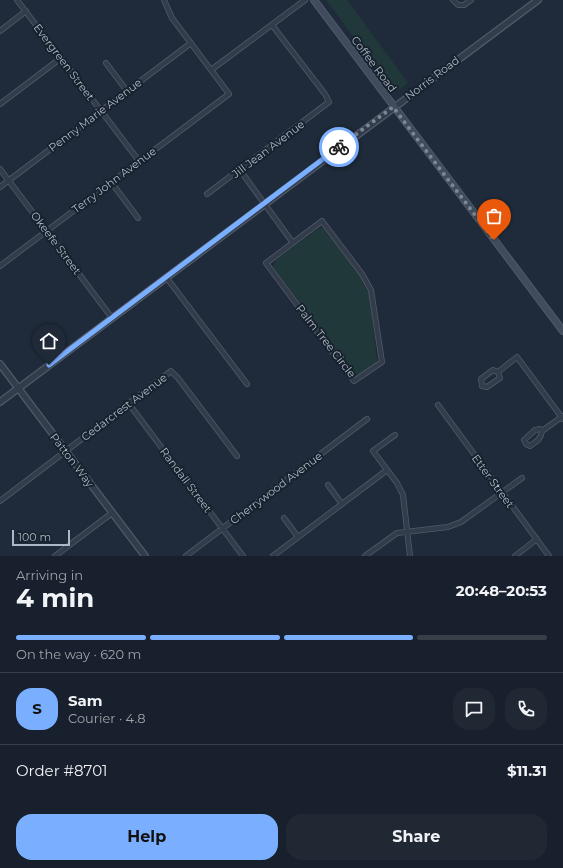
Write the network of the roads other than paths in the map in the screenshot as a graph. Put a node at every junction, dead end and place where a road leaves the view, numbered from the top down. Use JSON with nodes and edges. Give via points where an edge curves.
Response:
{"nodes":[{"id":1,"x":17,"y":0,"type":"edge"},
{"id":2,"x":164,"y":0,"type":"edge"},
{"id":3,"x":305,"y":0,"type":"edge"},
{"id":4,"x":314,"y":0,"type":"edge"},
{"id":5,"x":453,"y":0,"type":"edge"},
{"id":6,"x":471,"y":0,"type":"edge"},
{"id":7,"x":538,"y":0,"type":"edge"},
{"id":8,"x":26,"y":11,"type":"junction"},
{"id":9,"x":272,"y":25,"type":"junction"},
{"id":10,"x":0,"y":31,"type":"edge"},
{"id":11,"x":191,"y":43,"type":"junction"},
{"id":12,"x":61,"y":58,"type":"junction"},
{"id":13,"x":106,"y":63,"type":"dead end"},
{"id":14,"x":211,"y":70,"type":"junction"},
{"id":15,"x":127,"y":91,"type":"junction"},
{"id":16,"x":0,"y":104,"type":"edge"},
{"id":17,"x":393,"y":107,"type":"junction"},
{"id":18,"x":101,"y":111,"type":"junction"},
{"id":19,"x":139,"y":161,"type":"junction"},
{"id":20,"x":0,"y":169,"type":"edge"},
{"id":21,"x":240,"y":170,"type":"junction"},
{"id":22,"x":8,"y":180,"type":"junction"},
{"id":23,"x":111,"y":182,"type":"junction"},
{"id":24,"x":0,"y":187,"type":"edge"},
{"id":25,"x":207,"y":194,"type":"dead end"},
{"id":26,"x":265,"y":203,"type":"junction"},
{"id":27,"x":138,"y":218,"type":"dead end"},
{"id":28,"x":47,"y":231,"type":"junction"},
{"id":29,"x":293,"y":243,"type":"junction"},
{"id":30,"x":0,"y":266,"type":"edge"},
{"id":31,"x":166,"y":277,"type":"junction"},
{"id":32,"x":112,"y":318,"type":"junction"},
{"id":33,"x":563,"y":331,"type":"edge"},
{"id":34,"x":0,"y":364,"type":"edge"},
{"id":35,"x":498,"y":372,"type":"dead end"},
{"id":36,"x":248,"y":384,"type":"dead end"},
{"id":37,"x":18,"y":388,"type":"junction"},
{"id":38,"x":0,"y":402,"type":"edge"},
{"id":39,"x":129,"y":404,"type":"junction"},
{"id":40,"x":438,"y":405,"type":"dead end"},
{"id":41,"x":562,"y":417,"type":"edge"},
{"id":42,"x":367,"y":420,"type":"dead end"},
{"id":43,"x":542,"y":431,"type":"dead end"},
{"id":44,"x":395,"y":435,"type":"dead end"},
{"id":45,"x":66,"y":451,"type":"junction"},
{"id":46,"x":237,"y":456,"type":"dead end"},
{"id":47,"x":387,"y":470,"type":"junction"},
{"id":48,"x":522,"y":478,"type":"dead end"},
{"id":49,"x":328,"y":485,"type":"dead end"},
{"id":50,"x":501,"y":492,"type":"junction"},
{"id":51,"x":0,"y":501,"type":"edge"},
{"id":52,"x":342,"y":504,"type":"junction"},
{"id":53,"x":112,"y":513,"type":"junction"},
{"id":54,"x":284,"y":518,"type":"dead end"},
{"id":55,"x":222,"y":528,"type":"junction"},
{"id":56,"x":407,"y":530,"type":"junction"},
{"id":57,"x":298,"y":537,"type":"junction"},
{"id":58,"x":537,"y":539,"type":"junction"},
{"id":59,"x":55,"y":556,"type":"edge"},
{"id":60,"x":145,"y":556,"type":"edge"},
{"id":61,"x":186,"y":556,"type":"edge"},
{"id":62,"x":243,"y":556,"type":"edge"},
{"id":63,"x":273,"y":556,"type":"edge"},
{"id":64,"x":365,"y":556,"type":"edge"},
{"id":65,"x":410,"y":556,"type":"edge"},
{"id":66,"x":515,"y":556,"type":"edge"},
{"id":67,"x":550,"y":556,"type":"edge"}],
"edges":[{"from":1,"to":8,"type":"street","name":"Evergreen Street"},
{"from":2,"to":11,"type":"street","via":[[168,13]]},
{"from":3,"to":9,"type":"street"},
{"from":4,"to":17,"type":"main road","name":"Coffee Road"},
{"from":5,"to":6,"type":"street","via":[[461,5]]},
{"from":7,"to":17,"type":"street","name":"Norris Road"},
{"from":8,"to":10,"type":"street"},
{"from":8,"to":12,"type":"street","name":"Evergreen Street"},
{"from":9,"to":14,"type":"street"},
{"from":9,"to":21,"type":"street","name":"Jill Jean Avenue","via":[[329,102]]},
{"from":11,"to":14,"type":"street"},
{"from":11,"to":15,"type":"street","name":"Penny Marie Avenue"},
{"from":12,"to":16,"type":"street"},
{"from":12,"to":18,"type":"street","name":"Evergreen Street"},
{"from":13,"to":15,"type":"street"},
{"from":14,"to":19,"type":"street","name":"Terry John Avenue","via":[[229,94]]},
{"from":15,"to":18,"type":"street","name":"Penny Marie Avenue"},
{"from":17,"to":26,"type":"street","name":"Norris Road"},
{"from":17,"to":33,"type":"main road","name":"Coffee Road"},
{"from":18,"to":19,"type":"street","name":"Evergreen Street"},
{"from":18,"to":22,"type":"street","name":"Penny Marie Avenue"},
{"from":19,"to":23,"type":"street","name":"Terry John Avenue"},
{"from":20,"to":22,"type":"street","name":"Okeefe Street"},
{"from":21,"to":25,"type":"street","name":"Jill Jean Avenue"},
{"from":21,"to":26,"type":"street"},
{"from":22,"to":24,"type":"street","name":"Penny Marie Avenue"},
{"from":22,"to":28,"type":"street","name":"Okeefe Street"},
{"from":23,"to":27,"type":"street"},
{"from":23,"to":28,"type":"street","name":"Terry John Avenue"},
{"from":26,"to":29,"type":"street"},
{"from":26,"to":31,"type":"street","name":"Norris Road"},
{"from":28,"to":30,"type":"street","name":"Terry John Avenue"},
{"from":28,"to":32,"type":"street","name":"Okeefe Street"},
{"from":29,"to":29,"type":"street","name":"Palm Tree Circle","via":[[322,221],[367,282],[373,300],[382,362],[354,381],[266,263]]},
{"from":31,"to":32,"type":"street","name":"Norris Road"},
{"from":31,"to":36,"type":"street"},
{"from":32,"to":37,"type":"street","name":"Norris Road"},
{"from":34,"to":37,"type":"street","name":"Patton Way"},
{"from":35,"to":41,"type":"street","via":[[517,357]]},
{"from":37,"to":38,"type":"street","name":"Norris Road"},
{"from":37,"to":45,"type":"street","name":"Patton Way"},
{"from":39,"to":45,"type":"street","name":"Cedarcrest Avenue"},
{"from":39,"to":46,"type":"street","name":"Cedarcrest Avenue","via":[[171,371]]},
{"from":39,"to":55,"type":"street","name":"Randall Street"},
{"from":40,"to":50,"type":"street","name":"Etter Street"},
{"from":41,"to":43,"type":"street"},
{"from":42,"to":55,"type":"street","name":"Cherrywood Avenue"},
{"from":44,"to":47,"type":"street","via":[[373,451]]},
{"from":45,"to":51,"type":"street","name":"Cedarcrest Avenue"},
{"from":45,"to":53,"type":"street","name":"Patton Way"},
{"from":47,"to":52,"type":"street"},
{"from":47,"to":56,"type":"street","via":[[403,495]]},
{"from":48,"to":50,"type":"street"},
{"from":49,"to":52,"type":"street"},
{"from":50,"to":56,"type":"street","via":[[455,525]]},
{"from":50,"to":58,"type":"street","name":"Etter Street"},
{"from":52,"to":57,"type":"street"},
{"from":53,"to":59,"type":"street"},
{"from":53,"to":60,"type":"street","name":"Patton Way"},
{"from":54,"to":57,"type":"street"},
{"from":55,"to":61,"type":"street","name":"Cherrywood Avenue"},
{"from":55,"to":62,"type":"street","name":"Randall Street"},
{"from":56,"to":64,"type":"street","via":[[392,536]]},
{"from":56,"to":65,"type":"street"},
{"from":57,"to":63,"type":"street"},
{"from":58,"to":66,"type":"street"},
{"from":58,"to":67,"type":"street","name":"Etter Street"}]}
